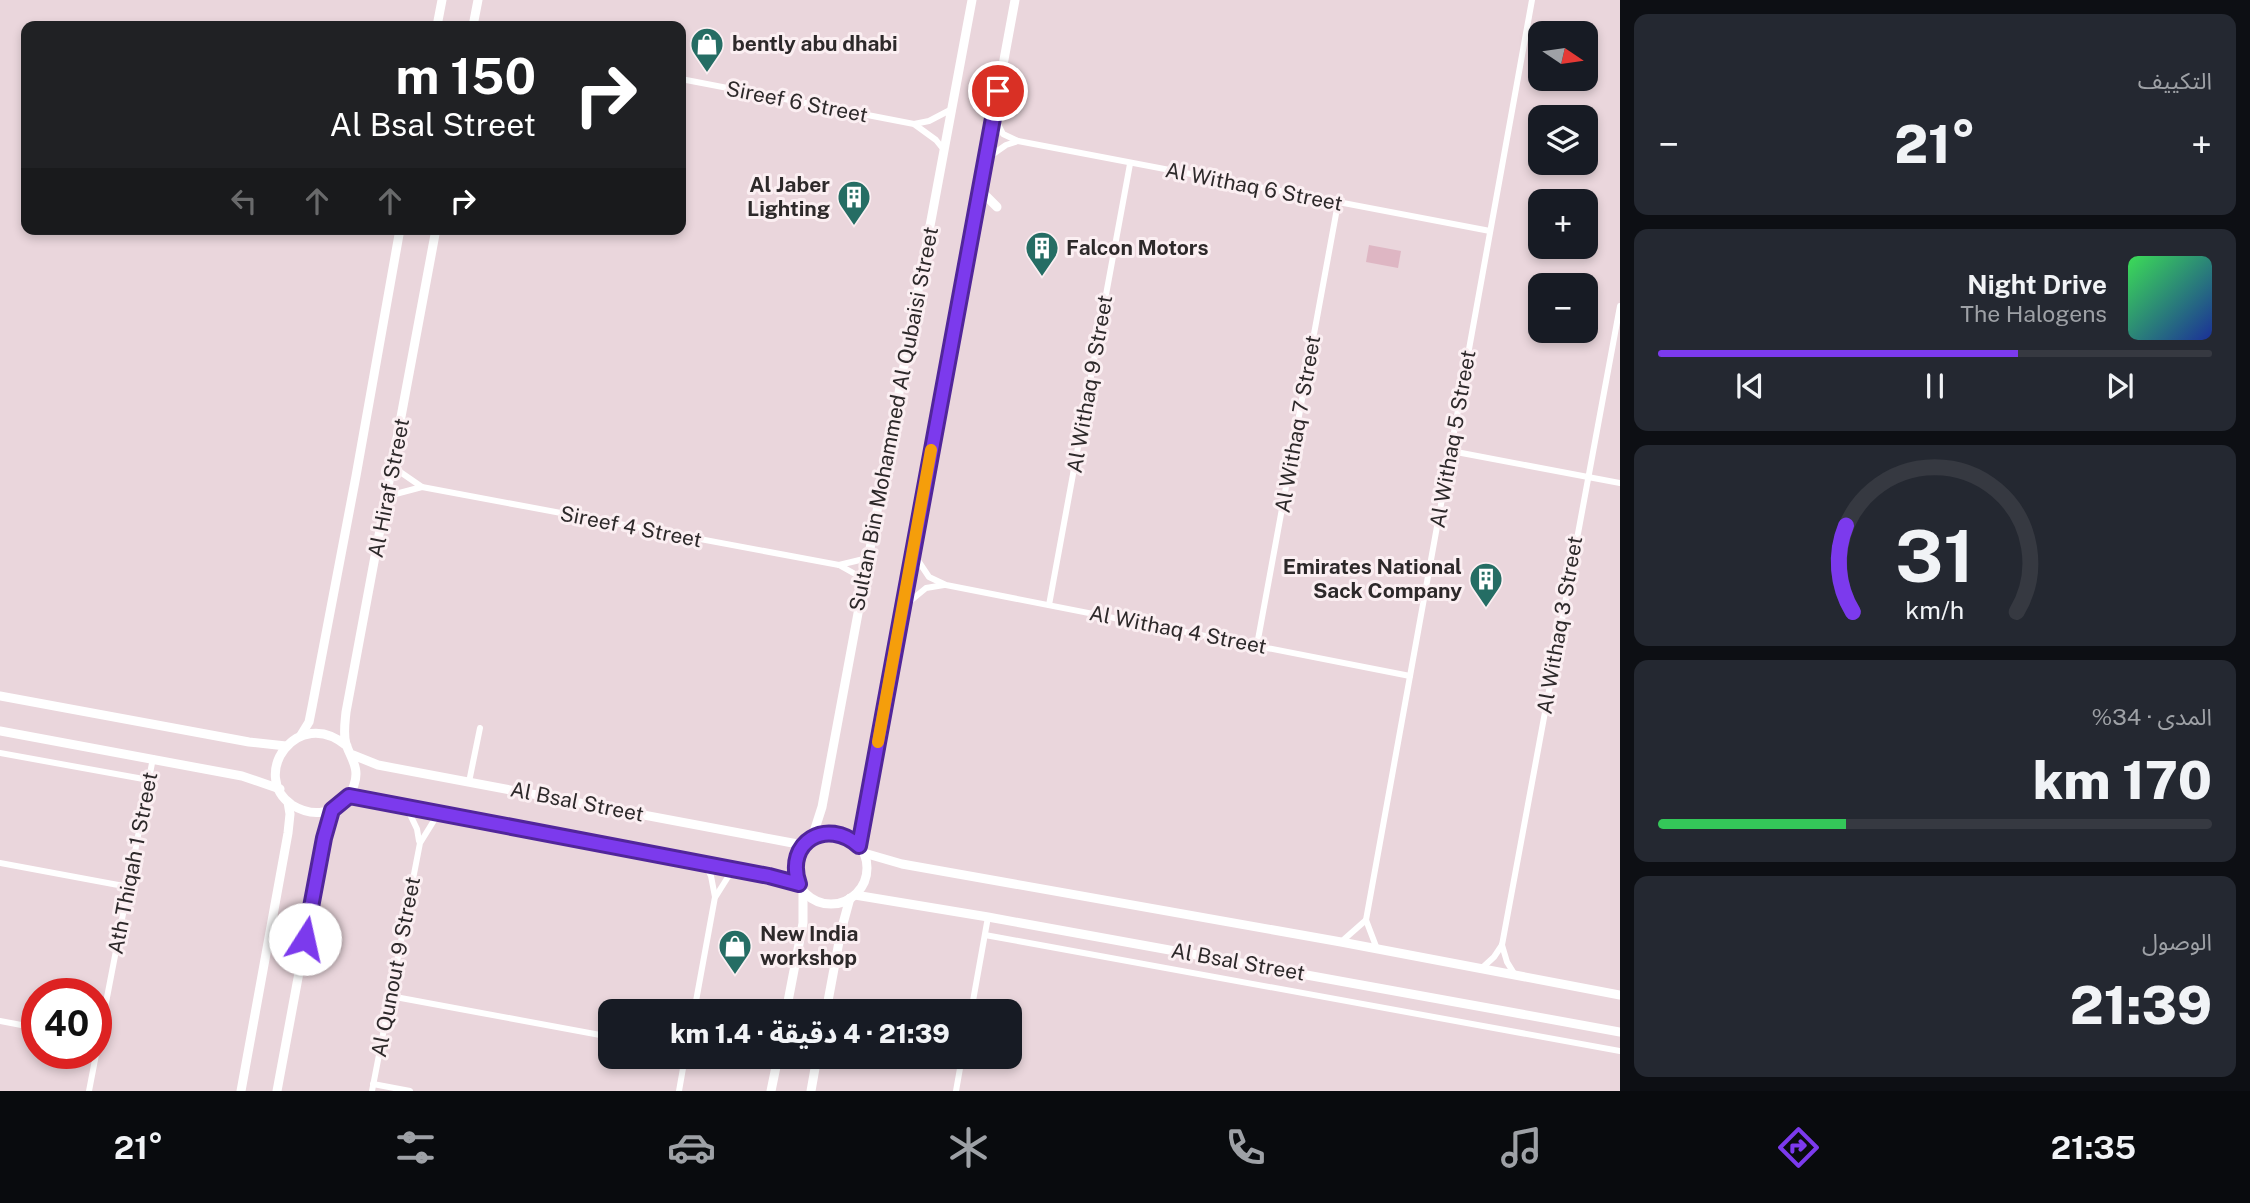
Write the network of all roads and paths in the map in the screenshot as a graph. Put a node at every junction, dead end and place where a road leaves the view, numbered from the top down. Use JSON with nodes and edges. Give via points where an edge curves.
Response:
{"nodes":[{"id":1,"x":442,"y":0,"type":"edge"},
{"id":2,"x":478,"y":0,"type":"edge"},
{"id":3,"x":972,"y":0,"type":"edge"},
{"id":4,"x":1015,"y":0,"type":"edge"},
{"id":5,"x":1532,"y":0,"type":"edge"},
{"id":6,"x":438,"y":21,"type":"edge"},
{"id":7,"x":475,"y":21,"type":"edge"},
{"id":8,"x":686,"y":80,"type":"edge"},
{"id":9,"x":952,"y":109,"type":"junction"},
{"id":10,"x":993,"y":114,"type":"junction"},
{"id":11,"x":914,"y":124,"type":"junction"},
{"id":12,"x":1018,"y":141,"type":"junction"},
{"id":13,"x":944,"y":150,"type":"junction"},
{"id":14,"x":985,"y":160,"type":"junction"},
{"id":15,"x":1130,"y":164,"type":"junction"},
{"id":16,"x":979,"y":190,"type":"junction"},
{"id":17,"x":1338,"y":203,"type":"junction"},
{"id":18,"x":997,"y":207,"type":"dead end"},
{"id":19,"x":1490,"y":231,"type":"junction"},
{"id":20,"x":399,"y":235,"type":"edge"},
{"id":21,"x":435,"y":235,"type":"edge"},
{"id":22,"x":1620,"y":306,"type":"edge"},
{"id":23,"x":1451,"y":451,"type":"junction"},
{"id":24,"x":393,"y":467,"type":"junction"},
{"id":25,"x":1587,"y":477,"type":"junction"},
{"id":26,"x":1620,"y":483,"type":"edge"},
{"id":27,"x":422,"y":487,"type":"junction"},
{"id":28,"x":388,"y":496,"type":"junction"},
{"id":29,"x":912,"y":551,"type":"junction"},
{"id":30,"x":868,"y":558,"type":"junction"},
{"id":31,"x":839,"y":565,"type":"junction"},
{"id":32,"x":864,"y":579,"type":"junction"},
{"id":33,"x":946,"y":584,"type":"junction"},
{"id":34,"x":1049,"y":605,"type":"junction"},
{"id":35,"x":902,"y":607,"type":"junction"},
{"id":36,"x":1257,"y":646,"type":"junction"},
{"id":37,"x":1410,"y":676,"type":"junction"},
{"id":38,"x":0,"y":696,"type":"edge"},
{"id":39,"x":480,"y":728,"type":"dead end"},
{"id":40,"x":0,"y":731,"type":"edge"},
{"id":41,"x":301,"y":735,"type":"junction"},
{"id":42,"x":286,"y":746,"type":"junction"},
{"id":43,"x":347,"y":746,"type":"junction"},
{"id":44,"x":0,"y":752,"type":"edge"},
{"id":45,"x":353,"y":755,"type":"junction"},
{"id":46,"x":153,"y":758,"type":"junction"},
{"id":47,"x":149,"y":780,"type":"junction"},
{"id":48,"x":469,"y":782,"type":"junction"},
{"id":49,"x":280,"y":789,"type":"junction"},
{"id":50,"x":349,"y":796,"type":"junction"},
{"id":51,"x":288,"y":802,"type":"junction"},
{"id":52,"x":407,"y":808,"type":"junction"},
{"id":53,"x":332,"y":810,"type":"junction"},
{"id":54,"x":438,"y":814,"type":"junction"},
{"id":55,"x":812,"y":838,"type":"junction"},
{"id":56,"x":420,"y":843,"type":"junction"},
{"id":57,"x":803,"y":845,"type":"junction"},
{"id":58,"x":862,"y":850,"type":"junction"},
{"id":59,"x":0,"y":863,"type":"edge"},
{"id":60,"x":705,"y":864,"type":"junction"},
{"id":61,"x":733,"y":869,"type":"junction"},
{"id":62,"x":129,"y":887,"type":"junction"},
{"id":63,"x":801,"y":888,"type":"junction"},
{"id":64,"x":853,"y":896,"type":"junction"},
{"id":65,"x":715,"y":897,"type":"junction"},
{"id":66,"x":988,"y":917,"type":"junction"},
{"id":67,"x":1366,"y":920,"type":"junction"},
{"id":68,"x":985,"y":934,"type":"junction"},
{"id":69,"x":1341,"y":942,"type":"junction"},
{"id":70,"x":1502,"y":945,"type":"junction"},
{"id":71,"x":1377,"y":948,"type":"junction"},
{"id":72,"x":1482,"y":968,"type":"junction"},
{"id":73,"x":1516,"y":975,"type":"junction"},
{"id":74,"x":110,"y":978,"type":"edge"},
{"id":75,"x":1620,"y":995,"type":"edge"},
{"id":76,"x":390,"y":996,"type":"junction"},
{"id":77,"x":696,"y":999,"type":"edge"},
{"id":78,"x":788,"y":999,"type":"edge"},
{"id":79,"x":828,"y":999,"type":"edge"},
{"id":80,"x":973,"y":999,"type":"edge"},
{"id":81,"x":0,"y":1021,"type":"edge"},
{"id":82,"x":21,"y":1025,"type":"edge"},
{"id":83,"x":1620,"y":1032,"type":"edge"},
{"id":84,"x":598,"y":1035,"type":"edge"},
{"id":85,"x":1620,"y":1051,"type":"edge"},
{"id":86,"x":93,"y":1069,"type":"edge"},
{"id":87,"x":683,"y":1069,"type":"edge"},
{"id":88,"x":776,"y":1069,"type":"edge"},
{"id":89,"x":815,"y":1069,"type":"edge"},
{"id":90,"x":960,"y":1069,"type":"edge"},
{"id":91,"x":372,"y":1088,"type":"edge"},
{"id":92,"x":89,"y":1091,"type":"edge"},
{"id":93,"x":241,"y":1091,"type":"edge"},
{"id":94,"x":277,"y":1091,"type":"edge"},
{"id":95,"x":410,"y":1091,"type":"edge"},
{"id":96,"x":679,"y":1091,"type":"edge"},
{"id":97,"x":771,"y":1091,"type":"edge"},
{"id":98,"x":811,"y":1091,"type":"edge"},
{"id":99,"x":956,"y":1091,"type":"edge"}],
"edges":[{"from":1,"to":6,"type":"street"},
{"from":2,"to":7,"type":"street"},
{"from":3,"to":9,"type":"street","name":"Sultan Bin Mohammed Al Qubaisi Street"},
{"from":4,"to":10,"type":"street","name":"Sultan Bin Mohammed Al Qubaisi Street"},
{"from":5,"to":19,"type":"street","name":"Al Withaq 5 Street"},
{"from":8,"to":11,"type":"street","name":"Sireef 6 Street"},
{"from":9,"to":11,"type":"street"},
{"from":9,"to":13,"type":"street","name":"Sultan Bin Mohammed Al Qubaisi Street"},
{"from":10,"to":12,"type":"street","via":[[1003,134]]},
{"from":10,"to":14,"type":"street","name":"Sultan Bin Mohammed Al Qubaisi Street"},
{"from":11,"to":13,"type":"street","name":"Sireef 6 Street"},
{"from":12,"to":14,"type":"street"},
{"from":12,"to":15,"type":"street","name":"Al Withaq 6 Street"},
{"from":13,"to":30,"type":"street","name":"Sultan Bin Mohammed Al Qubaisi Street"},
{"from":14,"to":16,"type":"street","name":"Sultan Bin Mohammed Al Qubaisi Street"},
{"from":15,"to":17,"type":"street","name":"Al Withaq 6 Street"},
{"from":15,"to":34,"type":"street","name":"Al Withaq 9 Street"},
{"from":16,"to":18,"type":"street"},
{"from":16,"to":29,"type":"street","name":"Sultan Bin Mohammed Al Qubaisi Street"},
{"from":17,"to":19,"type":"street","name":"Al Withaq 6 Street"},
{"from":17,"to":36,"type":"street","name":"Al Withaq 7 Street"},
{"from":19,"to":23,"type":"street","name":"Al Withaq 5 Street"},
{"from":20,"to":41,"type":"street","name":"Al Hiraf Street","via":[[312,707]]},
{"from":21,"to":24,"type":"street","name":"Al Hiraf Street"},
{"from":22,"to":25,"type":"street","name":"Al Withaq 3 Street"},
{"from":23,"to":25,"type":"street"},
{"from":23,"to":37,"type":"street","name":"Al Withaq 5 Street"},
{"from":24,"to":27,"type":"street","name":"Sireef 4 Street"},
{"from":24,"to":28,"type":"street","name":"Al Hiraf Street"},
{"from":25,"to":26,"type":"street"},
{"from":25,"to":70,"type":"street","name":"Al Withaq 3 Street"},
{"from":27,"to":28,"type":"street","name":"Sireef 4 Street"},
{"from":27,"to":31,"type":"street","name":"Sireef 4 Street"},
{"from":28,"to":43,"type":"street","name":"Al Hiraf Street","via":[[346,712]]},
{"from":29,"to":33,"type":"street","name":"Al Withaq 4 Street","via":[[929,577]]},
{"from":29,"to":35,"type":"street","name":"Sultan Bin Mohammed Al Qubaisi Street"},
{"from":30,"to":31,"type":"street","name":"Sireef 4 Street"},
{"from":30,"to":32,"type":"street","name":"Sultan Bin Mohammed Al Qubaisi Street"},
{"from":31,"to":32,"type":"street","name":"Sireef 4 Street"},
{"from":32,"to":55,"type":"street","name":"Sultan Bin Mohammed Al Qubaisi Street","via":[[822,807]]},
{"from":33,"to":34,"type":"street","name":"Al Withaq 4 Street"},
{"from":33,"to":35,"type":"street","via":[[926,588]]},
{"from":34,"to":36,"type":"street","name":"Al Withaq 4 Street"},
{"from":35,"to":58,"type":"street","name":"Sultan Bin Mohammed Al Qubaisi Street"},
{"from":36,"to":37,"type":"street","name":"Al Withaq 4 Street"},
{"from":37,"to":67,"type":"street","name":"Al Withaq 5 Street"},
{"from":38,"to":42,"type":"street"},
{"from":39,"to":48,"type":"street"},
{"from":40,"to":46,"type":"street"},
{"from":41,"to":42,"type":"street"},
{"from":41,"to":43,"type":"street","via":[[326,733]]},
{"from":42,"to":49,"type":"street","via":[[276,771]]},
{"from":43,"to":45,"type":"street"},
{"from":44,"to":47,"type":"street"},
{"from":45,"to":48,"type":"street","name":"Al Bsal Street","via":[[378,765]]},
{"from":45,"to":50,"type":"street","via":[[356,776]]},
{"from":46,"to":47,"type":"street","name":"Ath Thiqah 1 Street"},
{"from":46,"to":49,"type":"street","via":[[242,776]]},
{"from":47,"to":62,"type":"street","name":"Ath Thiqah 1 Street"},
{"from":48,"to":57,"type":"street","name":"Al Bsal Street"},
{"from":49,"to":51,"type":"street"},
{"from":50,"to":52,"type":"street","name":"Al Bsal Street"},
{"from":50,"to":53,"type":"street"},
{"from":51,"to":53,"type":"street","via":[[309,812]]},
{"from":51,"to":93,"type":"street","via":[[288,833]]},
{"from":52,"to":54,"type":"street","name":"Al Bsal Street"},
{"from":52,"to":56,"type":"street"},
{"from":53,"to":94,"type":"street"},
{"from":54,"to":56,"type":"street","name":"Al Qunout 9 Street"},
{"from":54,"to":60,"type":"street","name":"Al Bsal Street"},
{"from":55,"to":57,"type":"street"},
{"from":55,"to":58,"type":"street","via":[[837,832]]},
{"from":56,"to":76,"type":"street","name":"Al Qunout 9 Street"},
{"from":57,"to":63,"type":"street","via":[[795,865]]},
{"from":58,"to":64,"type":"street","via":[[866,873]]},
{"from":58,"to":69,"type":"street","name":"Al Bsal Street","via":[[902,864]]},
{"from":59,"to":62,"type":"street"},
{"from":60,"to":61,"type":"street","name":"Al Bsal Street"},
{"from":60,"to":65,"type":"street"},
{"from":61,"to":63,"type":"street","name":"Al Bsal Street"},
{"from":61,"to":65,"type":"street"},
{"from":62,"to":74,"type":"street","name":"Ath Thiqah 1 Street"},
{"from":63,"to":64,"type":"street","via":[[827,904]]},
{"from":63,"to":78,"type":"street","via":[[803,923]]},
{"from":64,"to":66,"type":"street","name":"Al Bsal Street"},
{"from":64,"to":79,"type":"street","via":[[841,930]]},
{"from":65,"to":77,"type":"street"},
{"from":66,"to":68,"type":"street"},
{"from":66,"to":83,"type":"street","name":"Al Bsal Street"},
{"from":67,"to":69,"type":"street"},
{"from":67,"to":71,"type":"street"},
{"from":68,"to":80,"type":"street"},
{"from":68,"to":85,"type":"street"},
{"from":69,"to":71,"type":"street","name":"Al Bsal Street"},
{"from":70,"to":72,"type":"street"},
{"from":70,"to":73,"type":"street"},
{"from":71,"to":72,"type":"street","name":"Al Bsal Street"},
{"from":72,"to":73,"type":"street","name":"Al Bsal Street"},
{"from":73,"to":75,"type":"street","name":"Al Bsal Street"},
{"from":76,"to":84,"type":"street"},
{"from":76,"to":91,"type":"street","name":"Al Qunout 9 Street"},
{"from":81,"to":82,"type":"street"},
{"from":86,"to":92,"type":"street","name":"Ath Thiqah 1 Street"},
{"from":87,"to":96,"type":"street"},
{"from":88,"to":97,"type":"street"},
{"from":89,"to":98,"type":"street"},
{"from":90,"to":99,"type":"street"},
{"from":91,"to":95,"type":"street"}]}
